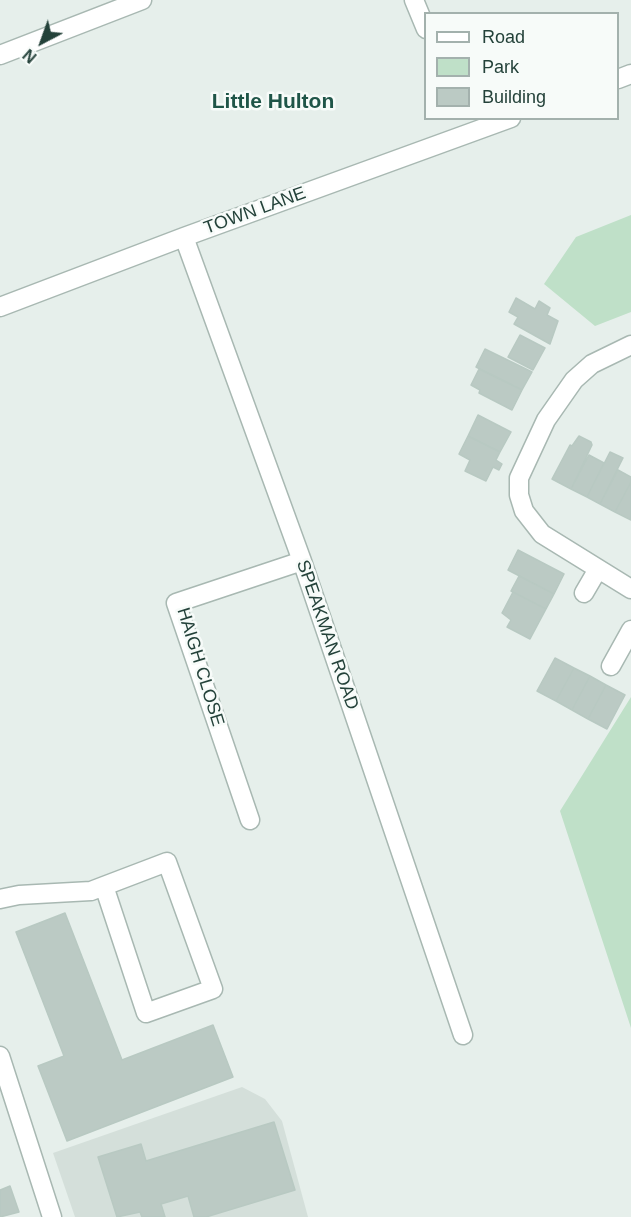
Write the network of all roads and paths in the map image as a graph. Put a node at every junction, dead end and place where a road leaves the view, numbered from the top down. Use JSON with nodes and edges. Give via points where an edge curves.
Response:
{"nodes":[{"id":1,"x":141,"y":0,"type":"edge"},
{"id":2,"x":414,"y":0,"type":"edge"},
{"id":3,"x":424,"y":24,"type":"edge"},
{"id":4,"x":0,"y":55,"type":"edge"},
{"id":5,"x":500,"y":120,"type":"edge"},
{"id":6,"x":465,"y":126,"type":"edge"},
{"id":7,"x":184,"y":237,"type":"junction"},
{"id":8,"x":0,"y":308,"type":"edge"},
{"id":9,"x":631,"y":345,"type":"edge"},
{"id":10,"x":302,"y":561,"type":"junction"},
{"id":11,"x":598,"y":569,"type":"junction"},
{"id":12,"x":631,"y":588,"type":"edge"},
{"id":13,"x":584,"y":593,"type":"dead end"},
{"id":14,"x":631,"y":630,"type":"edge"},
{"id":15,"x":611,"y":666,"type":"dead end"},
{"id":16,"x":250,"y":820,"type":"dead end"},
{"id":17,"x":98,"y":889,"type":"junction"},
{"id":18,"x":0,"y":899,"type":"edge"},
{"id":19,"x":463,"y":1035,"type":"dead end"},
{"id":20,"x":0,"y":1056,"type":"edge"},
{"id":21,"x":52,"y":1217,"type":"edge"}],
"edges":[{"from":1,"to":4,"type":"street"},
{"from":2,"to":3,"type":"street"},
{"from":5,"to":6,"type":"street","name":"TOWN LANE"},
{"from":6,"to":7,"type":"street","name":"TOWN LANE"},
{"from":7,"to":8,"type":"street","name":"TOWN LANE"},
{"from":7,"to":10,"type":"street","name":"SPEAKMAN ROAD"},
{"from":9,"to":11,"type":"street","via":[[591,364],[574,380],[546,420],[519,478],[519,495],[532,524],[554,544]]},
{"from":10,"to":16,"type":"street","name":"HAIGH CLOSE","via":[[176,603]]},
{"from":10,"to":19,"type":"street","name":"SPEAKMAN ROAD"},
{"from":11,"to":12,"type":"street"},
{"from":11,"to":13,"type":"street"},
{"from":14,"to":15,"type":"street"},
{"from":17,"to":17,"type":"street","via":[[167,862],[213,989],[146,1013]]},
{"from":17,"to":18,"type":"street"},
{"from":20,"to":21,"type":"street"}]}
